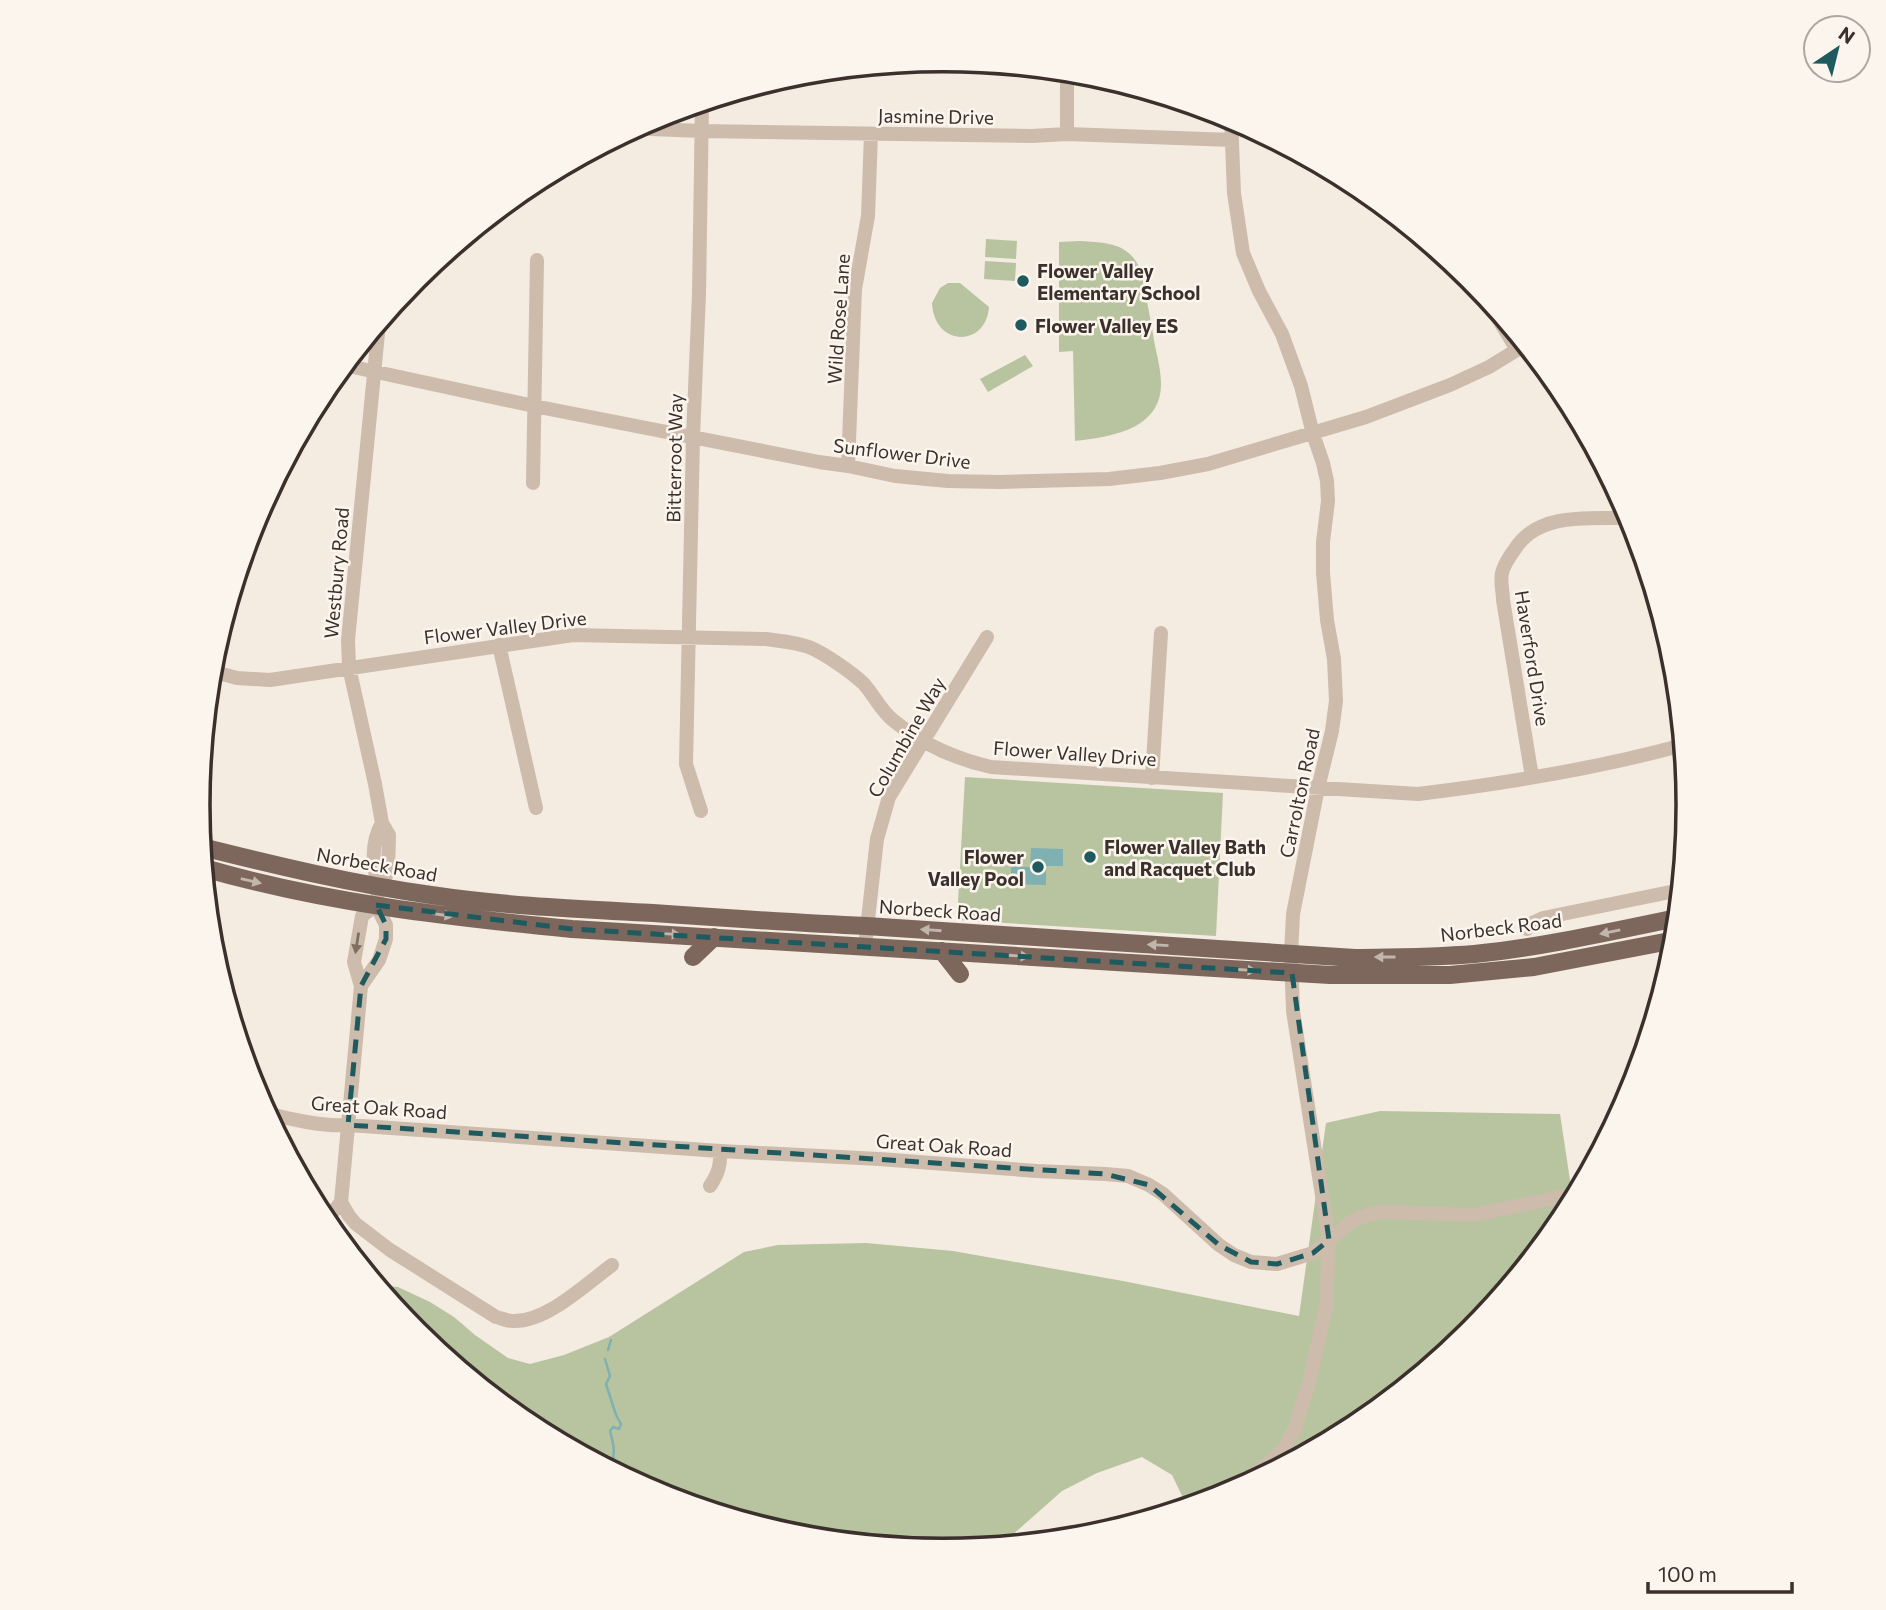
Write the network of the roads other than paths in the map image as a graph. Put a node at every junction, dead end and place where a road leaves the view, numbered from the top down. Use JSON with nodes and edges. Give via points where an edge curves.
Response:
{"nodes":[{"id":1,"x":1067,"y":83,"type":"edge"},
{"id":2,"x":702,"y":113,"type":"edge"},
{"id":3,"x":659,"y":129,"type":"edge"},
{"id":4,"x":701,"y":131,"type":"junction"},
{"id":5,"x":1232,"y":131,"type":"edge"},
{"id":6,"x":871,"y":134,"type":"junction"},
{"id":7,"x":1067,"y":134,"type":"junction"},
{"id":8,"x":1232,"y":141,"type":"junction"},
{"id":9,"x":537,"y":260,"type":"dead end"},
{"id":10,"x":377,"y":340,"type":"edge"},
{"id":11,"x":1518,"y":350,"type":"edge"},
{"id":12,"x":355,"y":368,"type":"edge"},
{"id":13,"x":374,"y":372,"type":"junction"},
{"id":14,"x":534,"y":406,"type":"junction"},
{"id":15,"x":1313,"y":433,"type":"junction"},
{"id":16,"x":693,"y":437,"type":"junction"},
{"id":17,"x":848,"y":466,"type":"junction"},
{"id":18,"x":533,"y":483,"type":"dead end"},
{"id":19,"x":1618,"y":519,"type":"edge"},
{"id":20,"x":1161,"y":633,"type":"dead end"},
{"id":21,"x":690,"y":637,"type":"junction"},
{"id":22,"x":987,"y":638,"type":"dead end"},
{"id":23,"x":499,"y":645,"type":"junction"},
{"id":24,"x":349,"y":667,"type":"junction"},
{"id":25,"x":222,"y":674,"type":"edge"},
{"id":26,"x":923,"y":740,"type":"junction"},
{"id":27,"x":1674,"y":747,"type":"edge"},
{"id":28,"x":1532,"y":777,"type":"junction"},
{"id":29,"x":1152,"y":778,"type":"junction"},
{"id":30,"x":1318,"y":788,"type":"junction"},
{"id":31,"x":536,"y":808,"type":"dead end"},
{"id":32,"x":701,"y":811,"type":"dead end"},
{"id":33,"x":211,"y":849,"type":"edge"},
{"id":34,"x":213,"y":871,"type":"edge"},
{"id":35,"x":379,"y":887,"type":"junction"},
{"id":36,"x":1671,"y":892,"type":"edge"},
{"id":37,"x":376,"y":905,"type":"junction"},
{"id":38,"x":1667,"y":920,"type":"edge"},
{"id":39,"x":866,"y":926,"type":"junction"},
{"id":40,"x":1527,"y":929,"type":"dead end"},
{"id":41,"x":714,"y":937,"type":"junction"},
{"id":42,"x":1663,"y":942,"type":"edge"},
{"id":43,"x":865,"y":946,"type":"junction"},
{"id":44,"x":1631,"y":949,"type":"junction"},
{"id":45,"x":942,"y":951,"type":"junction"},
{"id":46,"x":1291,"y":954,"type":"junction"},
{"id":47,"x":693,"y":957,"type":"dead end"},
{"id":48,"x":1619,"y":966,"type":"dead end"},
{"id":49,"x":1292,"y":973,"type":"junction"},
{"id":50,"x":960,"y":974,"type":"dead end"},
{"id":51,"x":361,"y":986,"type":"junction"},
{"id":52,"x":280,"y":1117,"type":"edge"},
{"id":53,"x":348,"y":1125,"type":"junction"},
{"id":54,"x":720,"y":1151,"type":"junction"},
{"id":55,"x":710,"y":1186,"type":"dead end"},
{"id":56,"x":1563,"y":1197,"type":"edge"},
{"id":57,"x":341,"y":1202,"type":"junction"},
{"id":58,"x":333,"y":1212,"type":"edge"},
{"id":59,"x":1329,"y":1240,"type":"junction"},
{"id":60,"x":612,"y":1265,"type":"dead end"},
{"id":61,"x":1268,"y":1462,"type":"edge"}],
"edges":[{"from":1,"to":7,"type":"street"},
{"from":2,"to":4,"type":"street","name":"Bitterroot Way"},
{"from":3,"to":4,"type":"street","name":"Jasmine Drive"},
{"from":4,"to":6,"type":"street","name":"Jasmine Drive"},
{"from":4,"to":16,"type":"street","name":"Bitterroot Way"},
{"from":5,"to":8,"type":"street","name":"Carrolton Road"},
{"from":6,"to":7,"type":"street","name":"Jasmine Drive"},
{"from":6,"to":17,"type":"street","name":"Wild Rose Lane","via":[[868,216],[855,289]]},
{"from":7,"to":8,"type":"street","name":"Jasmine Drive"},
{"from":8,"to":15,"type":"street","name":"Carrolton Road","via":[[1243,253],[1282,334]]},
{"from":9,"to":14,"type":"street"},
{"from":10,"to":13,"type":"street","name":"Westbury Road"},
{"from":11,"to":15,"type":"street","name":"Sunflower Drive","via":[[1450,384]]},
{"from":12,"to":13,"type":"street","name":"Sunflower Drive"},
{"from":13,"to":14,"type":"street","name":"Sunflower Drive"},
{"from":13,"to":24,"type":"street","name":"Westbury Road"},
{"from":14,"to":16,"type":"street","name":"Sunflower Drive"},
{"from":14,"to":18,"type":"street"},
{"from":15,"to":17,"type":"street","name":"Sunflower Drive","via":[[1208,464],[1110,479],[948,481]]},
{"from":15,"to":30,"type":"street","name":"Carrolton Road","via":[[1327,481],[1323,573],[1336,701]]},
{"from":16,"to":17,"type":"street","name":"Sunflower Drive"},
{"from":16,"to":21,"type":"street","name":"Bitterroot Way"},
{"from":19,"to":28,"type":"street","name":"Haverford Drive","via":[[1545,523],[1522,537],[1507,559],[1503,600]]},
{"from":20,"to":29,"type":"street"},
{"from":21,"to":23,"type":"street","name":"Flower Valley Drive","via":[[573,635]]},
{"from":21,"to":26,"type":"street","name":"Flower Valley Drive","via":[[766,639],[810,647],[847,670],[892,719]]},
{"from":21,"to":32,"type":"street","name":"Bitterroot Way","via":[[686,764]]},
{"from":22,"to":26,"type":"street","name":"Columbine Way"},
{"from":23,"to":24,"type":"street","name":"Flower Valley Drive"},
{"from":23,"to":31,"type":"street"},
{"from":24,"to":25,"type":"street","name":"Flower Valley Drive","via":[[270,680]]},
{"from":24,"to":35,"type":"street","name":"Westbury Road","via":[[382,823],[389,835],[388,872]]},
{"from":26,"to":29,"type":"street","name":"Flower Valley Drive","via":[[956,758],[991,767]]},
{"from":26,"to":39,"type":"street","name":"Columbine Way","via":[[889,797],[877,839]]},
{"from":27,"to":28,"type":"street","name":"Flower Valley Drive"},
{"from":28,"to":30,"type":"street","name":"Flower Valley Drive","via":[[1418,794]]},
{"from":29,"to":30,"type":"street","name":"Flower Valley Drive"},
{"from":30,"to":46,"type":"street","name":"Carrolton Road","via":[[1293,914]]},
{"from":33,"to":35,"type":"main road","name":"Norbeck Road"},
{"from":34,"to":37,"type":"main road","name":"Norbeck Road","one_way":true},
{"from":35,"to":37,"type":"street","name":"Westbury Road"},
{"from":35,"to":39,"type":"main road","name":"Norbeck Road","via":[[534,906]]},
{"from":36,"to":40,"type":"street","name":"Norbeck Road","via":[[1543,918]]},
{"from":37,"to":41,"type":"main road","name":"Norbeck Road","one_way":true,"via":[[559,927]]},
{"from":37,"to":51,"type":"street","name":"Westbury Road","one_way":true,"via":[[362,916],[354,962]]},
{"from":37,"to":51,"type":"street","name":"Westbury Road","via":[[386,925],[386,939],[379,960]]},
{"from":38,"to":46,"type":"main road","name":"Norbeck Road","one_way":true,"via":[[1483,953],[1355,958]]},
{"from":39,"to":43,"type":"street","name":"Columbine Way"},
{"from":46,"to":39,"type":"main road","name":"Norbeck Road","one_way":true},
{"from":41,"to":43,"type":"main road","name":"Norbeck Road"},
{"from":41,"to":47,"type":"main road"},
{"from":42,"to":44,"type":"main road","name":"Norbeck Road"},
{"from":43,"to":45,"type":"main road","name":"Norbeck Road"},
{"from":44,"to":48,"type":"main road"},
{"from":44,"to":49,"type":"main road","name":"Norbeck Road","via":[[1534,968],[1450,975]]},
{"from":45,"to":49,"type":"main road","name":"Norbeck Road","one_way":true},
{"from":45,"to":50,"type":"main road"},
{"from":46,"to":49,"type":"street","name":"Carrolton Road"},
{"from":49,"to":59,"type":"street","name":"Carrolton Road","via":[[1293,1012]]},
{"from":51,"to":53,"type":"street","name":"Westbury Road"},
{"from":52,"to":53,"type":"street","name":"Great Oak Road"},
{"from":53,"to":54,"type":"street","name":"Great Oak Road"},
{"from":53,"to":57,"type":"street","name":"Westbury Road"},
{"from":54,"to":55,"type":"street","via":[[718,1175]]},
{"from":54,"to":59,"type":"street","name":"Great Oak Road","via":[[1128,1177],[1163,1194],[1219,1245],[1251,1262],[1277,1264],[1313,1253]]},
{"from":56,"to":59,"type":"street","name":"Great Oak Road","via":[[1473,1215],[1371,1214],[1352,1221]]},
{"from":57,"to":58,"type":"street"},
{"from":57,"to":60,"type":"street","via":[[356,1224],[390,1250],[496,1317],[512,1321],[550,1311]]},
{"from":59,"to":61,"type":"street","name":"Carrolton Road","via":[[1326,1308],[1311,1375],[1295,1428],[1284,1449]]}]}
